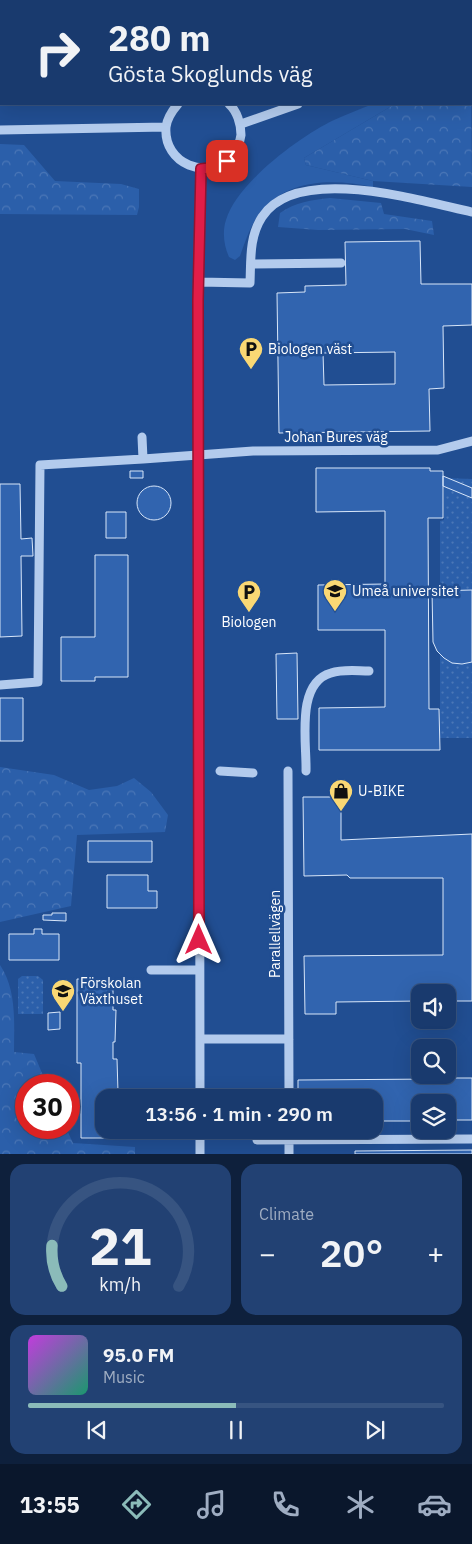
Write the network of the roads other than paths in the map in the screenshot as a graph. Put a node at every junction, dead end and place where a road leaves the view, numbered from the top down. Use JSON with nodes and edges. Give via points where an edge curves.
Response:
{"nodes":[{"id":1,"x":177,"y":105,"type":"edge"},
{"id":2,"x":230,"y":105,"type":"edge"},
{"id":3,"x":295,"y":105,"type":"edge"},
{"id":4,"x":241,"y":124,"type":"junction"},
{"id":5,"x":166,"y":127,"type":"junction"},
{"id":6,"x":0,"y":130,"type":"edge"},
{"id":7,"x":201,"y":169,"type":"junction"},
{"id":8,"x":472,"y":212,"type":"edge"},
{"id":9,"x":341,"y":263,"type":"dead end"},
{"id":10,"x":251,"y":264,"type":"junction"},
{"id":11,"x":199,"y":282,"type":"junction"},
{"id":12,"x":142,"y":437,"type":"dead end"},
{"id":13,"x":472,"y":441,"type":"edge"},
{"id":14,"x":198,"y":454,"type":"junction"},
{"id":15,"x":143,"y":459,"type":"junction"},
{"id":16,"x":369,"y":671,"type":"dead end"},
{"id":17,"x":0,"y":686,"type":"edge"},
{"id":18,"x":220,"y":771,"type":"dead end"},
{"id":19,"x":288,"y":771,"type":"dead end"},
{"id":20,"x":306,"y":771,"type":"dead end"},
{"id":21,"x":254,"y":773,"type":"dead end"},
{"id":22,"x":151,"y":970,"type":"dead end"},
{"id":23,"x":200,"y":970,"type":"junction"},
{"id":24,"x":200,"y":1039,"type":"junction"},
{"id":25,"x":289,"y":1039,"type":"junction"},
{"id":26,"x":200,"y":1089,"type":"edge"},
{"id":27,"x":289,"y":1089,"type":"edge"},
{"id":28,"x":200,"y":1139,"type":"edge"},
{"id":29,"x":472,"y":1139,"type":"edge"},
{"id":30,"x":257,"y":1140,"type":"dead end"},
{"id":31,"x":289,"y":1140,"type":"junction"},
{"id":32,"x":200,"y":1154,"type":"edge"},
{"id":33,"x":289,"y":1154,"type":"edge"}],
"edges":[{"from":1,"to":5,"type":"street","via":[[169,115]]},
{"from":2,"to":4,"type":"street"},
{"from":3,"to":4,"type":"street"},
{"from":4,"to":7,"type":"street","via":[[241,137],[227,161],[217,167]]},
{"from":5,"to":6,"type":"street"},
{"from":5,"to":7,"type":"street","via":[[172,152],[180,161]]},
{"from":7,"to":11,"type":"street"},
{"from":8,"to":10,"type":"street","via":[[373,190],[316,190],[296,194],[271,206],[262,217],[251,244]]},
{"from":9,"to":10,"type":"street"},
{"from":10,"to":11,"type":"street","via":[[250,283]]},
{"from":11,"to":14,"type":"street"},
{"from":12,"to":15,"type":"street"},
{"from":13,"to":14,"type":"street","name":"Johan Bures väg","via":[[438,450]]},
{"from":14,"to":15,"type":"street","name":"Johan Bures väg"},
{"from":14,"to":23,"type":"street"},
{"from":15,"to":17,"type":"street","name":"Johan Bures väg","via":[[40,465],[38,682]]},
{"from":16,"to":20,"type":"street","via":[[328,673],[318,681],[305,709]]},
{"from":18,"to":21,"type":"street"},
{"from":19,"to":25,"type":"street","name":"Parallellvägen"},
{"from":22,"to":23,"type":"street"},
{"from":23,"to":24,"type":"street"},
{"from":24,"to":25,"type":"street"},
{"from":24,"to":26,"type":"street"},
{"from":25,"to":27,"type":"street","name":"Parallellvägen"},
{"from":28,"to":32,"type":"street"},
{"from":29,"to":31,"type":"street"},
{"from":30,"to":31,"type":"street"},
{"from":31,"to":33,"type":"street"}]}
